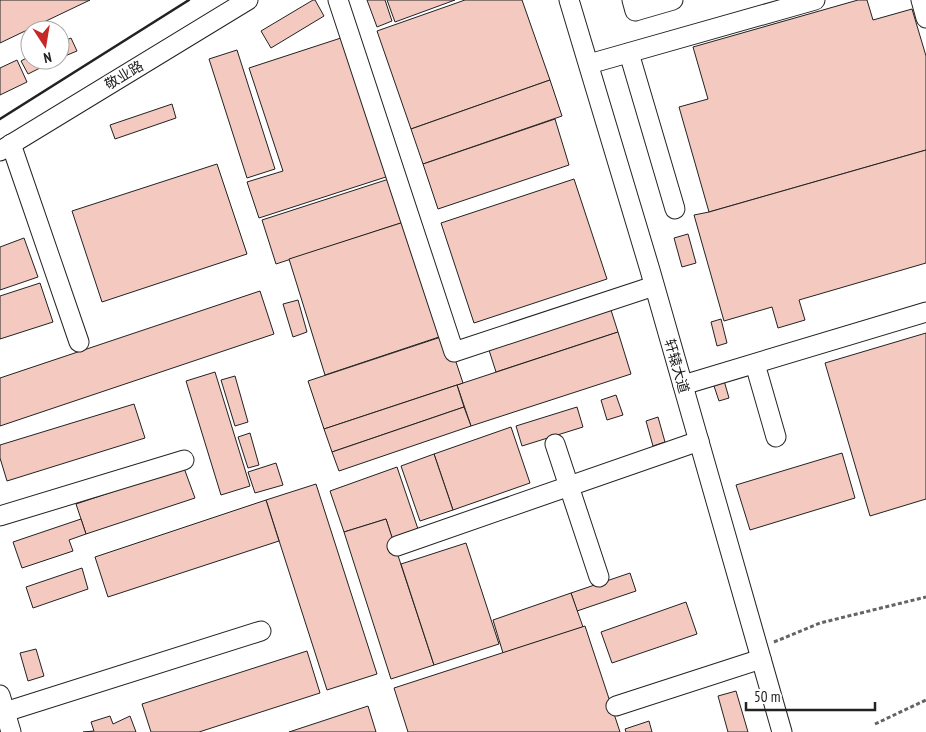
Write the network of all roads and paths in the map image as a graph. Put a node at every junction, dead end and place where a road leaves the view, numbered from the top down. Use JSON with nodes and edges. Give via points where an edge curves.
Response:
{"nodes":[{"id":1,"x":248,"y":0,"type":"edge"},
{"id":2,"x":338,"y":0,"type":"edge"},
{"id":3,"x":569,"y":0,"type":"edge"},
{"id":4,"x":632,"y":0,"type":"edge"},
{"id":5,"x":673,"y":0,"type":"edge"},
{"id":6,"x":815,"y":0,"type":"edge"},
{"id":7,"x":921,"y":0,"type":"edge"},
{"id":8,"x":926,"y":18,"type":"edge"},
{"id":9,"x":629,"y":53,"type":"junction"},
{"id":10,"x":589,"y":64,"type":"junction"},
{"id":11,"x":6,"y":148,"type":"edge"},
{"id":12,"x":675,"y":209,"type":"dead end"},
{"id":13,"x":654,"y":286,"type":"junction"},
{"id":14,"x":926,"y":312,"type":"edge"},
{"id":15,"x":79,"y":342,"type":"dead end"},
{"id":16,"x":755,"y":364,"type":"junction"},
{"id":17,"x":683,"y":386,"type":"junction"},
{"id":18,"x":776,"y":437,"type":"dead end"},
{"id":19,"x":699,"y":442,"type":"junction"},
{"id":20,"x":555,"y":444,"type":"dead end"},
{"id":21,"x":184,"y":460,"type":"dead end"},
{"id":22,"x":569,"y":487,"type":"junction"},
{"id":23,"x":0,"y":516,"type":"edge"},
{"id":24,"x":397,"y":546,"type":"dead end"},
{"id":25,"x":599,"y":577,"type":"dead end"},
{"id":26,"x":926,"y":597,"type":"edge"},
{"id":27,"x":261,"y":632,"type":"dead end"},
{"id":28,"x":759,"y":653,"type":"junction"},
{"id":29,"x":926,"y":700,"type":"edge"},
{"id":30,"x":2,"y":704,"type":"edge"},
{"id":31,"x":616,"y":706,"type":"dead end"},
{"id":32,"x":875,"y":724,"type":"dead end"},
{"id":33,"x":11,"y":732,"type":"edge"},
{"id":34,"x":782,"y":732,"type":"edge"}],
"edges":[{"from":1,"to":11,"type":"street","name":"敬业路"},
{"from":2,"to":13,"type":"street","via":[[454,352]]},
{"from":3,"to":10,"type":"street","name":"轩辕大道"},
{"from":4,"to":5,"type":"street","via":[[635,11]]},
{"from":6,"to":9,"type":"street"},
{"from":7,"to":8,"type":"street"},
{"from":9,"to":10,"type":"street"},
{"from":9,"to":12,"type":"street"},
{"from":10,"to":13,"type":"street","name":"轩辕大道"},
{"from":11,"to":15,"type":"street"},
{"from":13,"to":17,"type":"street","name":"轩辕大道"},
{"from":14,"to":16,"type":"street"},
{"from":16,"to":17,"type":"street"},
{"from":16,"to":18,"type":"street"},
{"from":17,"to":19,"type":"street","name":"轩辕大道"},
{"from":19,"to":22,"type":"street"},
{"from":19,"to":28,"type":"street","name":"轩辕大道"},
{"from":20,"to":22,"type":"street"},
{"from":21,"to":23,"type":"street"},
{"from":22,"to":24,"type":"street"},
{"from":22,"to":25,"type":"street"},
{"from":26,"to":28,"type":"path","via":[[820,623]]},
{"from":27,"to":30,"type":"street"},
{"from":28,"to":31,"type":"street"},
{"from":28,"to":34,"type":"street","name":"轩辕大道"},
{"from":29,"to":32,"type":"path"},
{"from":30,"to":33,"type":"street"}]}
